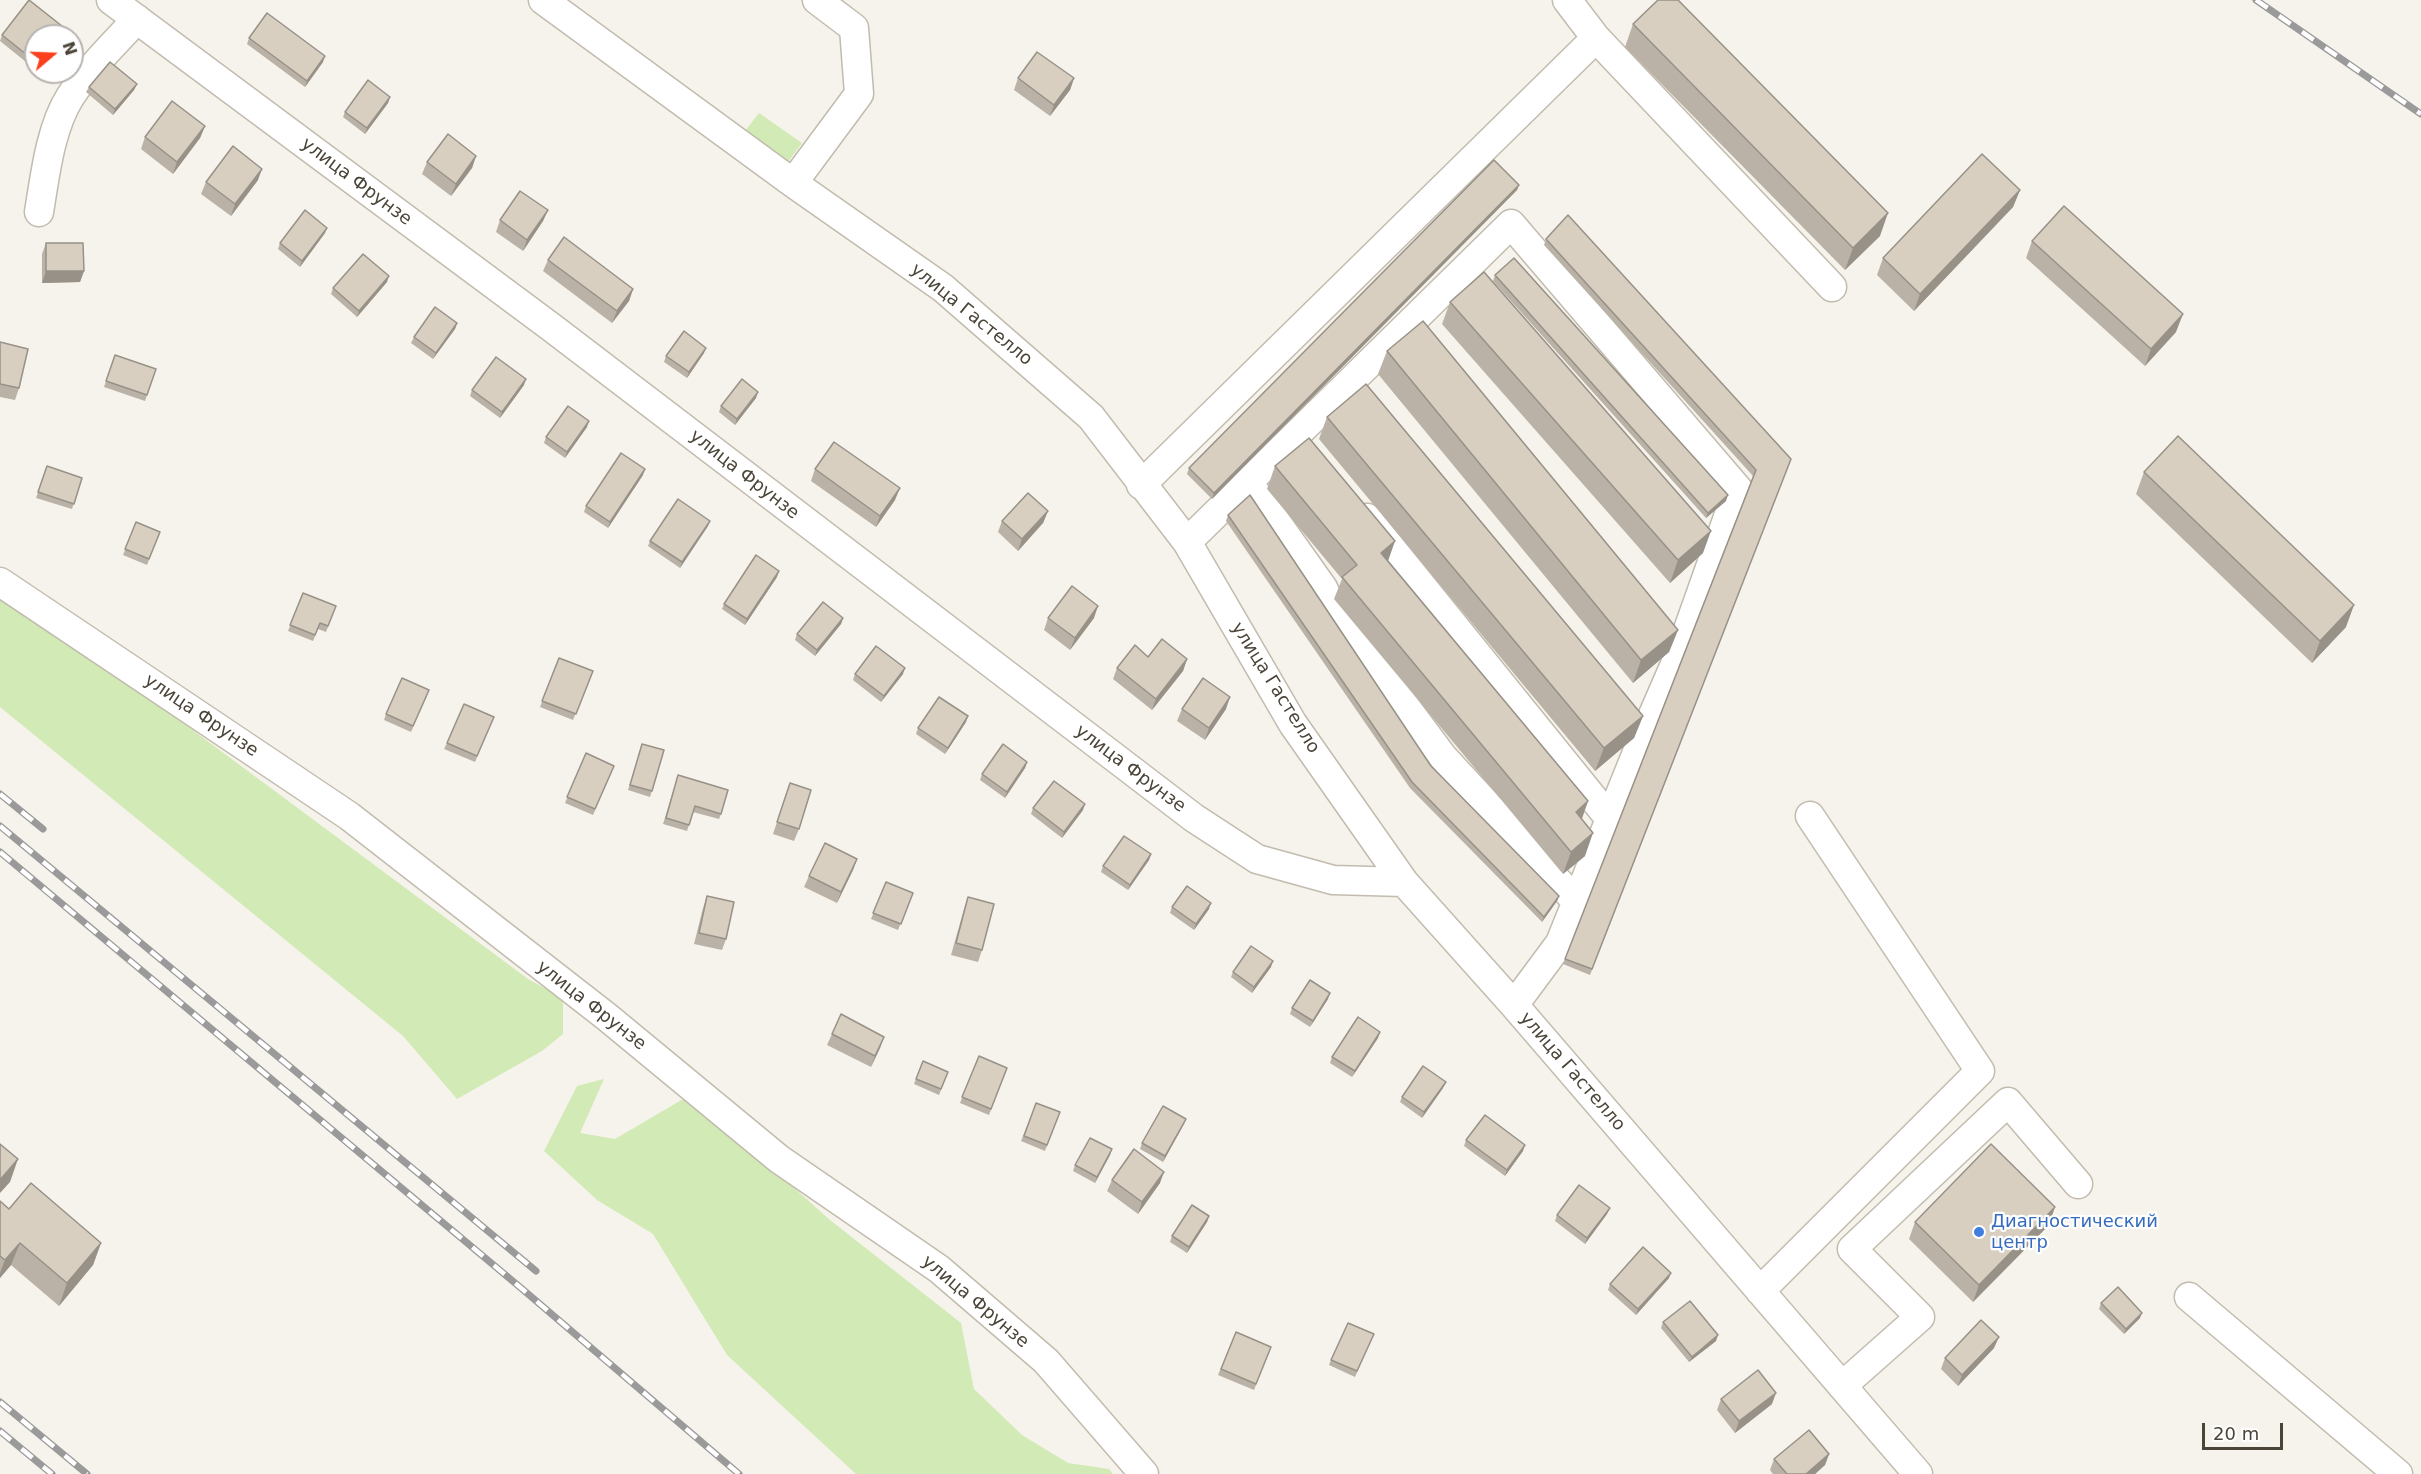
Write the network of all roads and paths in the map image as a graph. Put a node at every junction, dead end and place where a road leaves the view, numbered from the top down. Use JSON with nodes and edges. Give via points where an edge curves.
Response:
{"nodes":[{"id":1,"x":111,"y":0,"type":"edge"},
{"id":2,"x":543,"y":0,"type":"edge"},
{"id":3,"x":817,"y":0,"type":"edge"},
{"id":4,"x":1567,"y":0,"type":"edge"},
{"id":5,"x":136,"y":19,"type":"junction"},
{"id":6,"x":1596,"y":38,"type":"junction"},
{"id":7,"x":793,"y":183,"type":"junction"},
{"id":8,"x":39,"y":213,"type":"dead end"},
{"id":9,"x":1832,"y":287,"type":"dead end"},
{"id":10,"x":1248,"y":482,"type":"junction"},
{"id":11,"x":1141,"y":485,"type":"junction"},
{"id":12,"x":1348,"y":495,"type":"edge"},
{"id":13,"x":1693,"y":523,"type":"edge"},
{"id":14,"x":1187,"y":542,"type":"junction"},
{"id":15,"x":1717,"y":550,"type":"junction"},
{"id":16,"x":0,"y":582,"type":"edge"},
{"id":17,"x":1661,"y":615,"type":"edge"},
{"id":18,"x":1683,"y":642,"type":"junction"},
{"id":19,"x":1810,"y":816,"type":"dead end"},
{"id":20,"x":1610,"y":819,"type":"junction"},
{"id":21,"x":1404,"y":882,"type":"junction"},
{"id":22,"x":1576,"y":902,"type":"junction"},
{"id":23,"x":1514,"y":1005,"type":"junction"},
{"id":24,"x":1980,"y":1071,"type":"junction"},
{"id":25,"x":2008,"y":1102,"type":"junction"},
{"id":26,"x":2078,"y":1184,"type":"dead end"},
{"id":27,"x":1760,"y":1291,"type":"junction"},
{"id":28,"x":2189,"y":1297,"type":"dead end"},
{"id":29,"x":1842,"y":1386,"type":"junction"},
{"id":30,"x":1144,"y":1474,"type":"edge"},
{"id":31,"x":1918,"y":1474,"type":"edge"},
{"id":32,"x":2398,"y":1474,"type":"edge"}],
"edges":[{"from":1,"to":5,"type":"street","name":"улица Фрунзе"},
{"from":2,"to":7,"type":"street","name":"улица Гастелло"},
{"from":3,"to":7,"type":"street","via":[[854,28],[859,94]]},
{"from":4,"to":6,"type":"street"},
{"from":5,"to":8,"type":"street","via":[[69,98],[51,142]]},
{"from":5,"to":21,"type":"street","name":"улица Фрунзе","via":[[551,327],[1194,818],[1257,859],[1333,880]]},
{"from":6,"to":9,"type":"street"},
{"from":6,"to":11,"type":"street"},
{"from":7,"to":11,"type":"street","name":"улица Гастелло","via":[[943,288],[1029,361],[1091,417]]},
{"from":10,"to":14,"type":"street"},
{"from":10,"to":15,"type":"street","via":[[1305,442],[1362,387],[1421,329],[1511,224],[1738,489]]},
{"from":10,"to":22,"type":"street","via":[[1323,588],[1333,609],[1443,757]]},
{"from":11,"to":14,"type":"street","name":"улица Гастелло"},
{"from":12,"to":20,"type":"street"},
{"from":13,"to":15,"type":"street"},
{"from":14,"to":21,"type":"street","name":"улица Гастелло","via":[[1293,724]]},
{"from":15,"to":18,"type":"street"},
{"from":16,"to":30,"type":"street","name":"улица Фрунзе","via":[[349,816],[607,1017],[779,1159],[939,1269],[1046,1361]]},
{"from":17,"to":18,"type":"street"},
{"from":18,"to":20,"type":"street","via":[[1640,717]]},
{"from":19,"to":24,"type":"street"},
{"from":20,"to":22,"type":"street"},
{"from":21,"to":23,"type":"street","name":"улица Гастелло"},
{"from":22,"to":23,"type":"street","via":[[1560,943]]},
{"from":23,"to":27,"type":"street","name":"улица Гастелло"},
{"from":24,"to":25,"type":"street","via":[[1992,1071]]},
{"from":24,"to":27,"type":"street"},
{"from":25,"to":26,"type":"street"},
{"from":25,"to":29,"type":"street","via":[[1852,1249],[1920,1317]]},
{"from":27,"to":29,"type":"street","name":"улица Гастелло"},
{"from":28,"to":32,"type":"street"},
{"from":29,"to":31,"type":"street","name":"улица Гастелло"}]}
